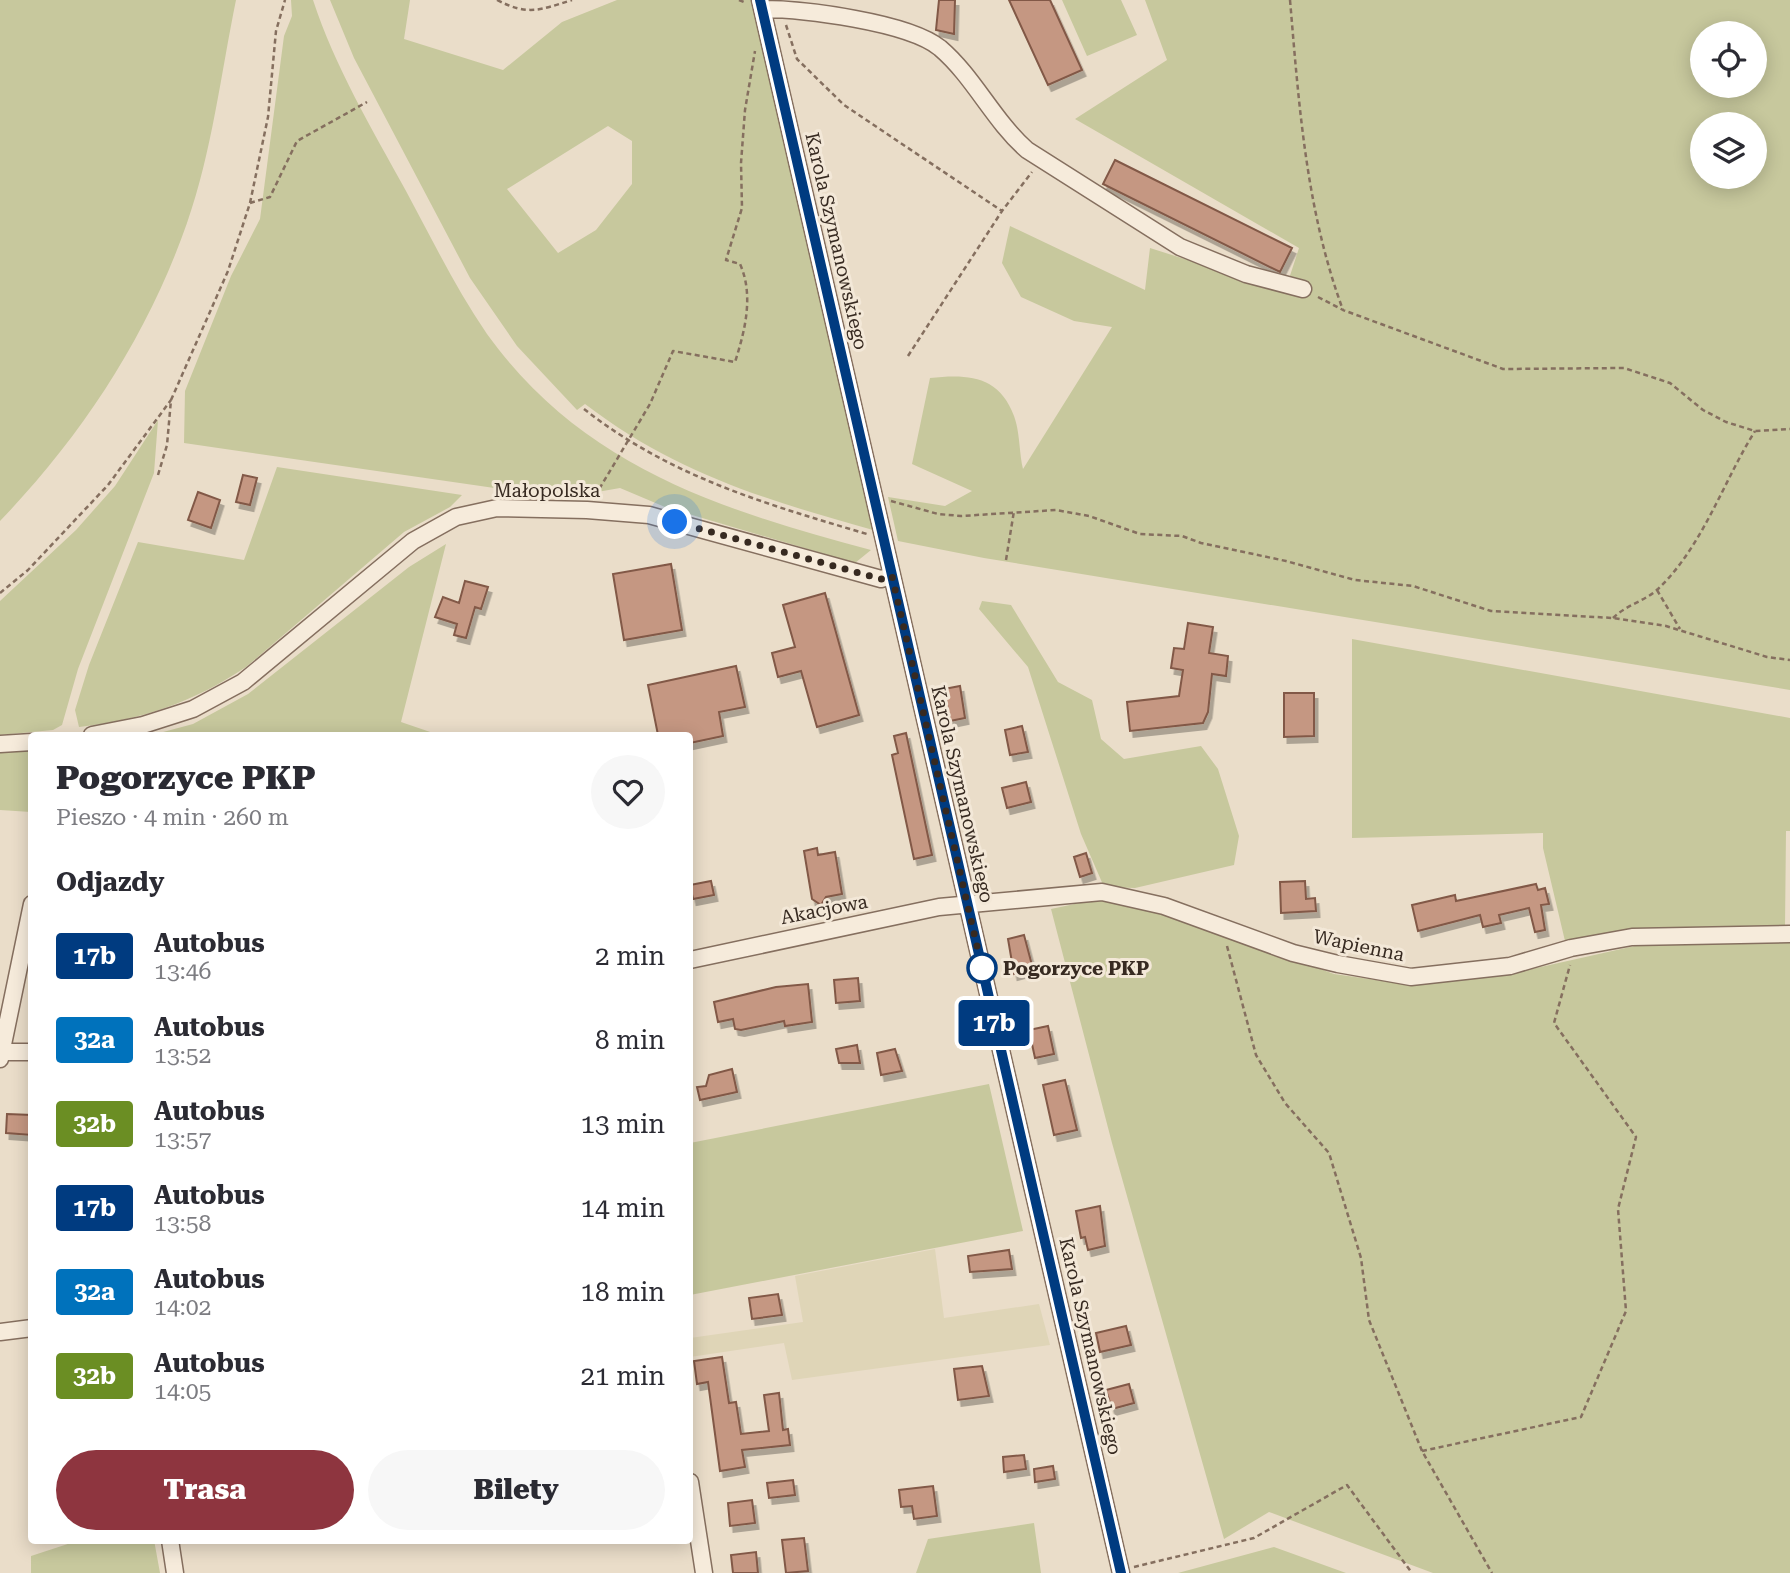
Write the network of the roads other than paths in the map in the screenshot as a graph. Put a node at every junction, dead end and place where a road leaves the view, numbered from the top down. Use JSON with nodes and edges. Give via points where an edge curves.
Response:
{"nodes":[{"id":1,"x":762,"y":11,"type":"edge"},
{"id":2,"x":1303,"y":289,"type":"road end"},
{"id":3,"x":892,"y":576,"type":"junction"},
{"id":4,"x":107,"y":732,"type":"edge"},
{"id":5,"x":28,"y":741,"type":"edge"},
{"id":6,"x":0,"y":744,"type":"edge"},
{"id":7,"x":968,"y":907,"type":"junction"},
{"id":8,"x":28,"y":923,"type":"edge"},
{"id":9,"x":1790,"y":934,"type":"edge"},
{"id":10,"x":693,"y":959,"type":"edge"},
{"id":11,"x":28,"y":1052,"type":"edge"},
{"id":12,"x":1,"y":1055,"type":"edge"},
{"id":13,"x":28,"y":1328,"type":"edge"},
{"id":14,"x":0,"y":1332,"type":"edge"},
{"id":15,"x":693,"y":1502,"type":"edge"},
{"id":16,"x":171,"y":1544,"type":"edge"},
{"id":17,"x":1121,"y":1572,"type":"edge"},
{"id":18,"x":175,"y":1573,"type":"edge"},
{"id":19,"x":704,"y":1573,"type":"edge"}],
"edges":[{"from":1,"to":2,"type":"street","via":[[781,10],[899,30],[938,47],[962,71],[1008,134],[1027,150],[1180,247],[1246,274]]},
{"from":1,"to":3,"type":"street","name":"Karola Szymanowskiego"},
{"from":3,"to":4,"type":"street","name":"Małopolska","via":[[881,579],[649,515],[497,508],[456,517],[413,541],[243,681],[192,709]]},
{"from":3,"to":7,"type":"street","name":"Karola Szymanowskiego"},
{"from":5,"to":6,"type":"street"},
{"from":7,"to":9,"type":"street","name":"Wapienna","via":[[1102,892],[1164,906],[1338,964],[1410,977],[1510,965],[1632,937]]},
{"from":7,"to":10,"type":"street","name":"Akacjowa","via":[[939,907]]},
{"from":7,"to":17,"type":"street","name":"Karola Szymanowskiego"},
{"from":8,"to":12,"type":"street"},
{"from":11,"to":12,"type":"street"},
{"from":13,"to":14,"type":"street"},
{"from":15,"to":19,"type":"street"},
{"from":16,"to":18,"type":"street"}]}
